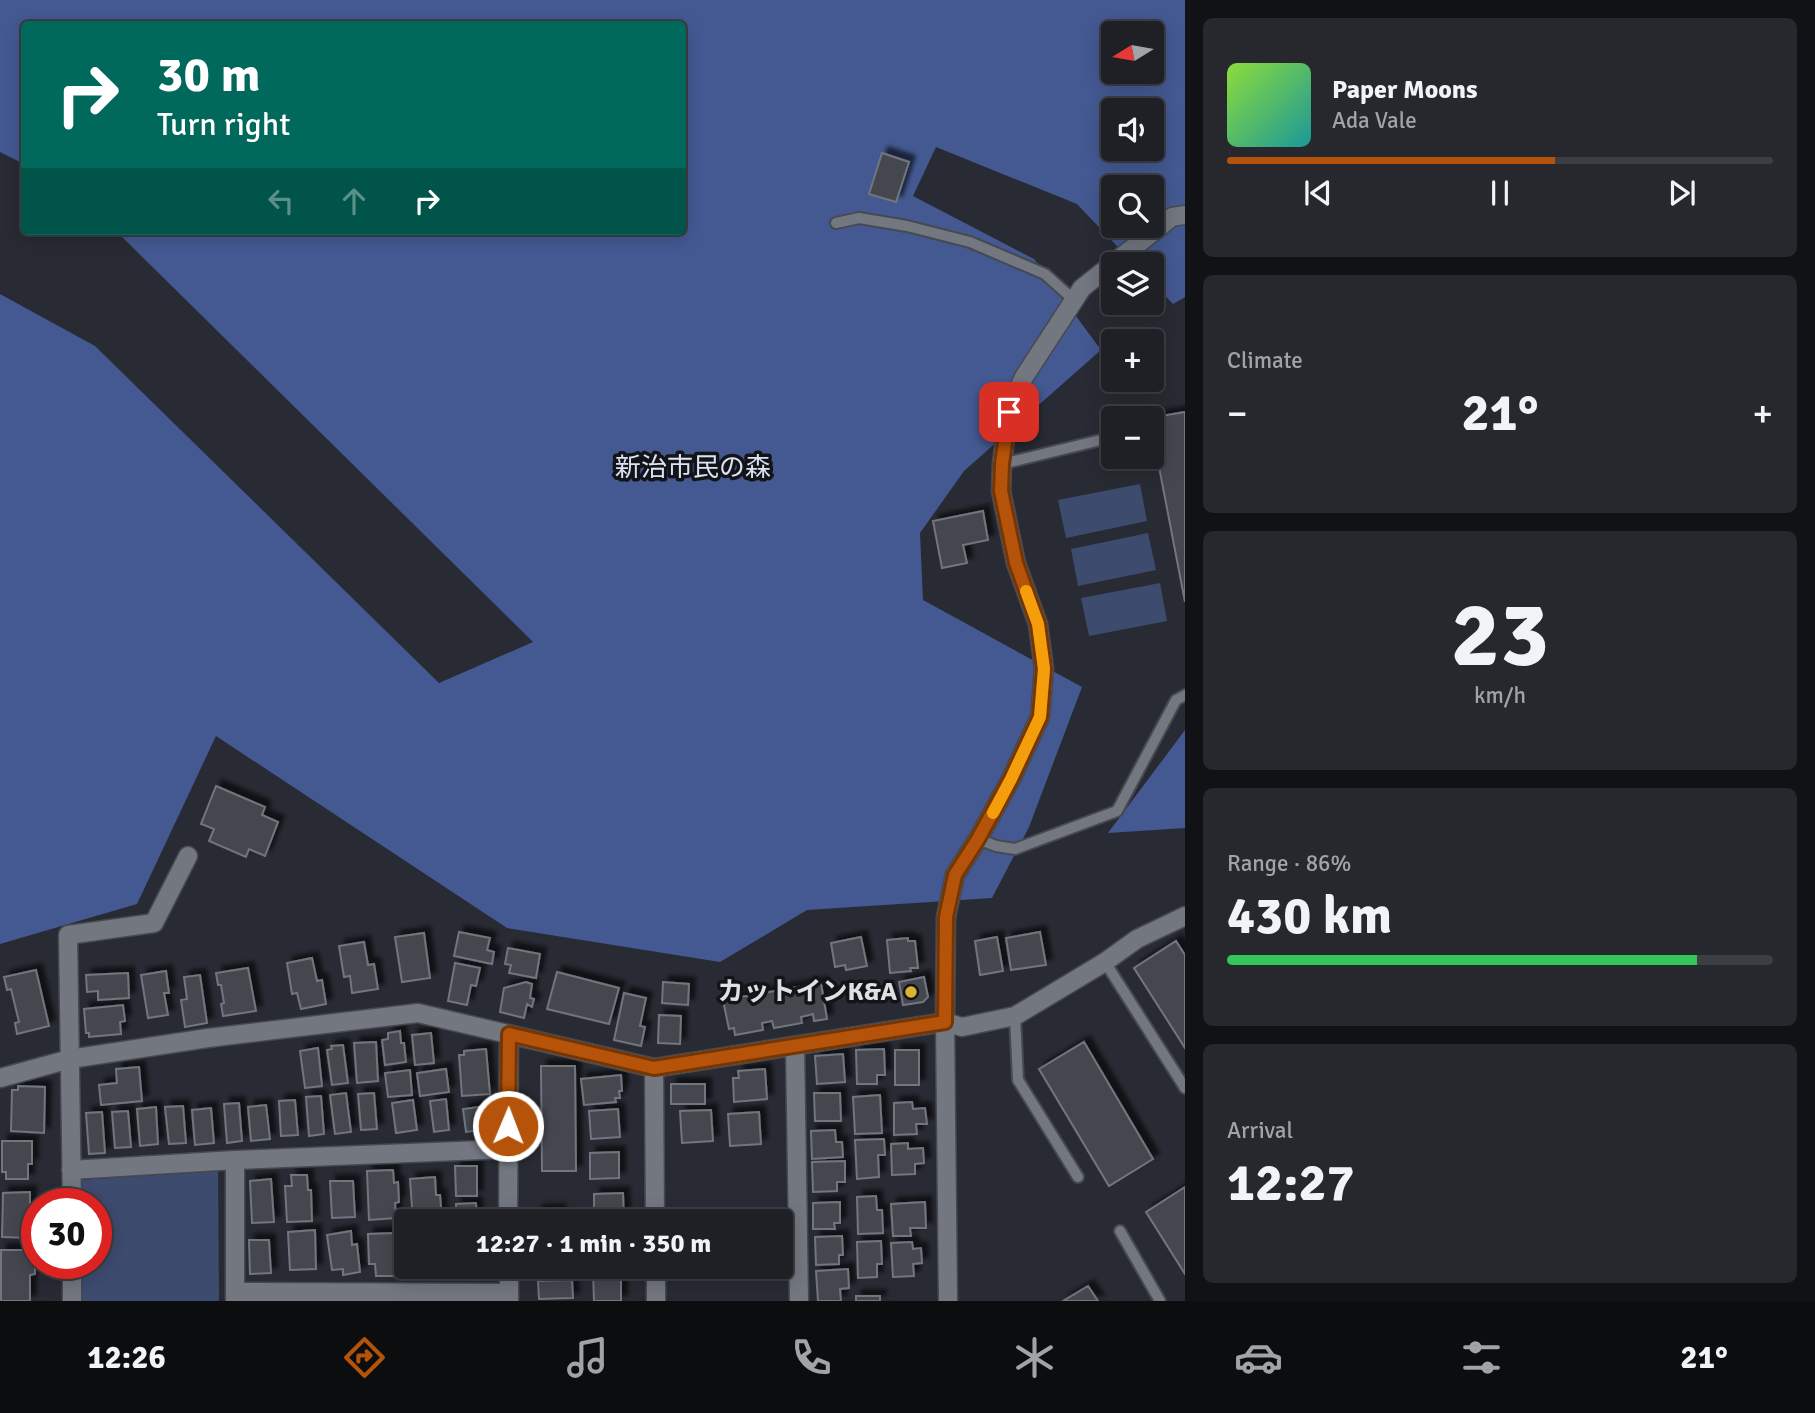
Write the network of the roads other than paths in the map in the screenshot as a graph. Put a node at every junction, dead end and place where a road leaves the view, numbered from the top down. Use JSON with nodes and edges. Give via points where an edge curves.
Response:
{"nodes":[{"id":1,"x":1185,"y":215,"type":"edge"},
{"id":2,"x":836,"y":223,"type":"dead end"},
{"id":3,"x":1075,"y":300,"type":"junction"},
{"id":4,"x":1101,"y":440,"type":"edge"},
{"id":5,"x":1002,"y":464,"type":"junction"},
{"id":6,"x":1185,"y":695,"type":"edge"},
{"id":7,"x":978,"y":839,"type":"junction"},
{"id":8,"x":188,"y":856,"type":"dead end"},
{"id":9,"x":1185,"y":916,"type":"edge"},
{"id":10,"x":1105,"y":962,"type":"junction"},
{"id":11,"x":1015,"y":1016,"type":"junction"},
{"id":12,"x":945,"y":1022,"type":"junction"},
{"id":13,"x":509,"y":1034,"type":"junction"},
{"id":14,"x":796,"y":1046,"type":"junction"},
{"id":15,"x":70,"y":1059,"type":"junction"},
{"id":16,"x":654,"y":1068,"type":"junction"},
{"id":17,"x":0,"y":1078,"type":"edge"},
{"id":18,"x":1185,"y":1088,"type":"edge"},
{"id":19,"x":508,"y":1149,"type":"junction"},
{"id":20,"x":235,"y":1160,"type":"junction"},
{"id":21,"x":71,"y":1170,"type":"junction"},
{"id":22,"x":1078,"y":1177,"type":"dead end"},
{"id":23,"x":72,"y":1188,"type":"edge"},
{"id":24,"x":508,"y":1209,"type":"edge"},
{"id":25,"x":655,"y":1209,"type":"edge"},
{"id":26,"x":1120,"y":1231,"type":"dead end"},
{"id":27,"x":72,"y":1279,"type":"edge"},
{"id":28,"x":509,"y":1279,"type":"edge"},
{"id":29,"x":656,"y":1279,"type":"edge"},
{"id":30,"x":235,"y":1296,"type":"edge"},
{"id":31,"x":509,"y":1297,"type":"edge"},
{"id":32,"x":72,"y":1301,"type":"edge"},
{"id":33,"x":656,"y":1301,"type":"edge"},
{"id":34,"x":799,"y":1301,"type":"edge"},
{"id":35,"x":948,"y":1301,"type":"edge"},
{"id":36,"x":1160,"y":1301,"type":"edge"}],
"edges":[{"from":1,"to":3,"type":"street","via":[[1172,217],[1082,288]]},
{"from":2,"to":3,"type":"lane","via":[[859,218],[970,242],[1045,274]]},
{"from":3,"to":5,"type":"street","via":[[1024,377],[1009,412]]},
{"from":4,"to":5,"type":"lane"},
{"from":5,"to":7,"type":"street","via":[[1001,491],[1016,563],[1038,624],[1044,669],[1040,717]]},
{"from":6,"to":7,"type":"lane","via":[[1176,700],[1117,811],[1015,849]]},
{"from":7,"to":12,"type":"street","via":[[955,875],[946,917]]},
{"from":8,"to":15,"type":"street","via":[[154,923],[68,935]]},
{"from":9,"to":10,"type":"street","via":[[1137,939]]},
{"from":10,"to":11,"type":"street"},
{"from":10,"to":18,"type":"lane"},
{"from":11,"to":12,"type":"street","via":[[962,1027]]},
{"from":11,"to":22,"type":"lane","via":[[1018,1080]]},
{"from":12,"to":14,"type":"street"},
{"from":12,"to":35,"type":"street"},
{"from":13,"to":15,"type":"street","via":[[418,1013]]},
{"from":13,"to":16,"type":"street"},
{"from":13,"to":19,"type":"street"},
{"from":14,"to":16,"type":"street"},
{"from":14,"to":34,"type":"street"},
{"from":15,"to":17,"type":"street"},
{"from":15,"to":21,"type":"street"},
{"from":16,"to":25,"type":"street"},
{"from":19,"to":20,"type":"street"},
{"from":19,"to":24,"type":"street"},
{"from":20,"to":21,"type":"street"},
{"from":20,"to":30,"type":"street"},
{"from":21,"to":23,"type":"street"},
{"from":26,"to":36,"type":"lane"},
{"from":27,"to":32,"type":"street"},
{"from":28,"to":31,"type":"street"},
{"from":29,"to":33,"type":"street"},
{"from":30,"to":31,"type":"street"}]}
